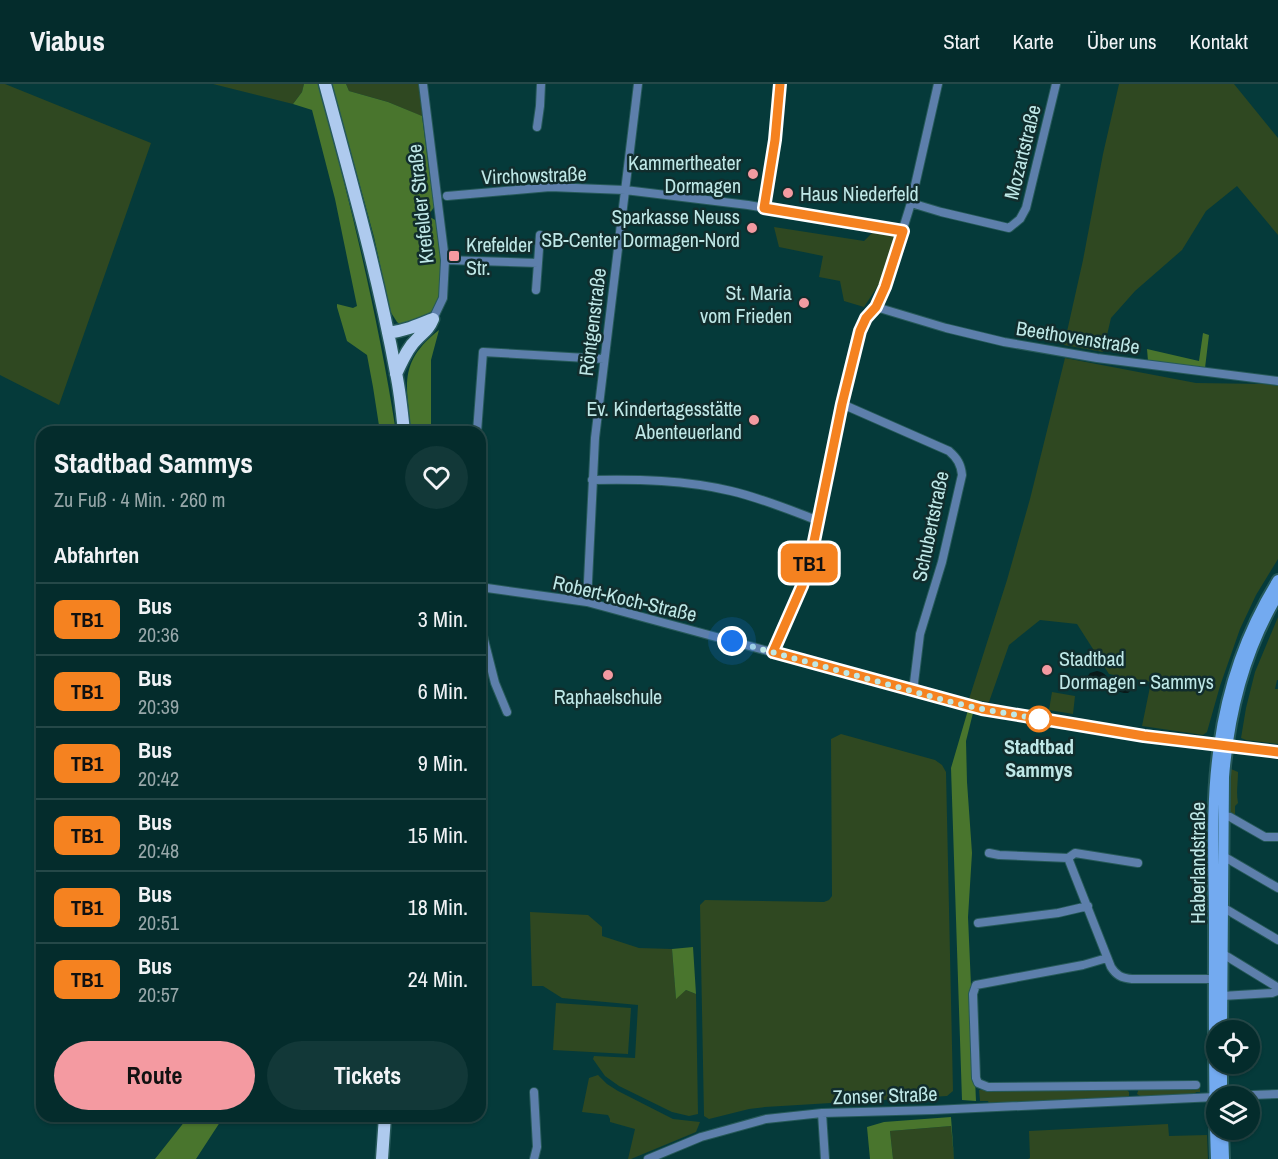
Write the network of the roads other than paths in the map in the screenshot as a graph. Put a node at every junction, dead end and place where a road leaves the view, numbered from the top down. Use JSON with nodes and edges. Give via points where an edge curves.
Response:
{"nodes":[{"id":1,"x":325,"y":84,"type":"edge"},
{"id":2,"x":423,"y":84,"type":"edge"},
{"id":3,"x":541,"y":84,"type":"edge"},
{"id":4,"x":638,"y":84,"type":"edge"},
{"id":5,"x":781,"y":84,"type":"edge"},
{"id":6,"x":938,"y":84,"type":"edge"},
{"id":7,"x":1056,"y":84,"type":"edge"},
{"id":8,"x":537,"y":127,"type":"dead end"},
{"id":9,"x":625,"y":190,"type":"junction"},
{"id":10,"x":447,"y":196,"type":"dead end"},
{"id":11,"x":911,"y":203,"type":"junction"},
{"id":12,"x":764,"y":208,"type":"junction"},
{"id":13,"x":903,"y":231,"type":"junction"},
{"id":14,"x":540,"y":235,"type":"dead end"},
{"id":15,"x":445,"y":260,"type":"junction"},
{"id":16,"x":538,"y":263,"type":"junction"},
{"id":17,"x":536,"y":290,"type":"dead end"},
{"id":18,"x":876,"y":307,"type":"junction"},
{"id":19,"x":433,"y":319,"type":"junction"},
{"id":20,"x":389,"y":338,"type":"junction"},
{"id":21,"x":417,"y":338,"type":"junction"},
{"id":22,"x":604,"y":359,"type":"junction"},
{"id":23,"x":396,"y":374,"type":"junction"},
{"id":24,"x":1278,"y":381,"type":"edge"},
{"id":25,"x":842,"y":404,"type":"junction"},
{"id":26,"x":403,"y":426,"type":"edge"},
{"id":27,"x":477,"y":426,"type":"edge"},
{"id":28,"x":591,"y":480,"type":"junction"},
{"id":29,"x":819,"y":521,"type":"junction"},
{"id":30,"x":1278,"y":580,"type":"edge"},
{"id":31,"x":486,"y":587,"type":"edge"},
{"id":32,"x":1278,"y":595,"type":"edge"},
{"id":33,"x":586,"y":602,"type":"junction"},
{"id":34,"x":486,"y":648,"type":"edge"},
{"id":35,"x":773,"y":652,"type":"junction"},
{"id":36,"x":914,"y":691,"type":"junction"},
{"id":37,"x":507,"y":712,"type":"dead end"},
{"id":38,"x":1223,"y":746,"type":"junction"},
{"id":39,"x":1278,"y":752,"type":"edge"},
{"id":40,"x":1224,"y":816,"type":"junction"},
{"id":41,"x":1278,"y":837,"type":"edge"},
{"id":42,"x":989,"y":853,"type":"dead end"},
{"id":43,"x":1223,"y":856,"type":"junction"},
{"id":44,"x":1068,"y":858,"type":"junction"},
{"id":45,"x":1138,"y":863,"type":"dead end"},
{"id":46,"x":1278,"y":888,"type":"edge"},
{"id":47,"x":1088,"y":906,"type":"junction"},
{"id":48,"x":1224,"y":908,"type":"junction"},
{"id":49,"x":978,"y":923,"type":"dead end"},
{"id":50,"x":1278,"y":940,"type":"edge"},
{"id":51,"x":1223,"y":954,"type":"junction"},
{"id":52,"x":1107,"y":958,"type":"junction"},
{"id":53,"x":1218,"y":979,"type":"junction"},
{"id":54,"x":1277,"y":989,"type":"edge"},
{"id":55,"x":1222,"y":996,"type":"junction"},
{"id":56,"x":1222,"y":1020,"type":"edge"},
{"id":57,"x":1196,"y":1084,"type":"dead end"},
{"id":58,"x":1131,"y":1086,"type":"junction"},
{"id":59,"x":1219,"y":1086,"type":"edge"},
{"id":60,"x":534,"y":1092,"type":"dead end"},
{"id":61,"x":1278,"y":1094,"type":"edge"},
{"id":62,"x":1260,"y":1095,"type":"edge"},
{"id":63,"x":1206,"y":1097,"type":"edge"},
{"id":64,"x":1131,"y":1100,"type":"junction"},
{"id":65,"x":822,"y":1113,"type":"junction"},
{"id":66,"x":385,"y":1122,"type":"edge"},
{"id":67,"x":1217,"y":1140,"type":"edge"},
{"id":68,"x":1223,"y":1140,"type":"edge"},
{"id":69,"x":382,"y":1159,"type":"edge"},
{"id":70,"x":534,"y":1159,"type":"edge"},
{"id":71,"x":648,"y":1159,"type":"edge"},
{"id":72,"x":825,"y":1159,"type":"edge"},
{"id":73,"x":1216,"y":1159,"type":"edge"},
{"id":74,"x":1224,"y":1159,"type":"edge"}],
"edges":[{"from":1,"to":20,"type":"main road"},
{"from":2,"to":15,"type":"street","name":"Krefelder Straße"},
{"from":3,"to":8,"type":"street"},
{"from":4,"to":9,"type":"street","name":"Röntgenstraße"},
{"from":5,"to":12,"type":"street"},
{"from":6,"to":11,"type":"street"},
{"from":7,"to":11,"type":"street","name":"Mozartstraße","via":[[1020,219],[1009,228]]},
{"from":9,"to":10,"type":"street","name":"Virchowstraße","via":[[550,187]]},
{"from":9,"to":12,"type":"street","name":"Virchowstraße"},
{"from":9,"to":22,"type":"street","name":"Röntgenstraße"},
{"from":11,"to":13,"type":"street"},
{"from":12,"to":13,"type":"street","name":"Virchowstraße"},
{"from":13,"to":18,"type":"street"},
{"from":14,"to":16,"type":"street"},
{"from":15,"to":16,"type":"street"},
{"from":15,"to":19,"type":"street","name":"Krefelder Straße","via":[[443,298]]},
{"from":16,"to":17,"type":"street"},
{"from":18,"to":24,"type":"street","name":"Beethovenstraße","via":[[1004,342]]},
{"from":18,"to":25,"type":"street","via":[[860,331]]},
{"from":19,"to":20,"type":"main road"},
{"from":19,"to":21,"type":"main road"},
{"from":20,"to":21,"type":"main road"},
{"from":20,"to":23,"type":"main road"},
{"from":21,"to":23,"type":"main road"},
{"from":22,"to":27,"type":"street","via":[[483,352]]},
{"from":22,"to":28,"type":"street","name":"Röntgenstraße"},
{"from":23,"to":26,"type":"main road"},
{"from":25,"to":29,"type":"street"},
{"from":25,"to":36,"type":"street","name":"Schubertstraße","via":[[949,451],[961,467],[942,562],[920,634]]},
{"from":28,"to":29,"type":"street","via":[[636,479],[721,489]]},
{"from":28,"to":33,"type":"street","name":"Röntgenstraße"},
{"from":29,"to":35,"type":"street","via":[[802,586]]},
{"from":30,"to":38,"type":"street","name":"Haberlandstraße","via":[[1257,617],[1231,686]]},
{"from":31,"to":33,"type":"street","name":"Robert-Koch-Straße"},
{"from":32,"to":38,"type":"street","name":"Haberlandstraße","via":[[1252,648]]},
{"from":33,"to":35,"type":"street","name":"Robert-Koch-Straße"},
{"from":34,"to":37,"type":"street"},
{"from":35,"to":36,"type":"street","name":"Robert-Koch-Straße"},
{"from":36,"to":38,"type":"street","name":"Robert-Koch-Straße","via":[[992,711]]},
{"from":38,"to":39,"type":"street","name":"Robert-Koch-Straße"},
{"from":38,"to":40,"type":"street","name":"Haberlandstraße"},
{"from":38,"to":53,"type":"street","name":"Haberlandstraße","via":[[1215,806]]},
{"from":40,"to":41,"type":"street","via":[[1264,837]]},
{"from":40,"to":43,"type":"street","name":"Haberlandstraße"},
{"from":42,"to":44,"type":"street"},
{"from":43,"to":46,"type":"street","name":"Haberlandstraße"},
{"from":43,"to":48,"type":"street","name":"Haberlandstraße"},
{"from":44,"to":45,"type":"street","via":[[1075,853]]},
{"from":44,"to":47,"type":"street"},
{"from":47,"to":49,"type":"street"},
{"from":47,"to":52,"type":"street"},
{"from":48,"to":50,"type":"street","name":"Haberlandstraße"},
{"from":48,"to":51,"type":"street","name":"Haberlandstraße"},
{"from":51,"to":53,"type":"street","name":"Haberlandstraße"},
{"from":51,"to":54,"type":"street"},
{"from":52,"to":53,"type":"street","via":[[1123,978]]},
{"from":52,"to":58,"type":"street","via":[[976,985],[976,1078],[988,1087]]},
{"from":53,"to":55,"type":"street","name":"Haberlandstraße"},
{"from":53,"to":59,"type":"street","name":"Haberlandstraße"},
{"from":54,"to":55,"type":"street","via":[[1272,993]]},
{"from":55,"to":56,"type":"street","name":"Haberlandstraße"},
{"from":57,"to":58,"type":"street"},
{"from":58,"to":64,"type":"street"},
{"from":60,"to":70,"type":"street"},
{"from":61,"to":62,"type":"street","name":"Zonser Straße"},
{"from":63,"to":64,"type":"street","name":"Zonser Straße"},
{"from":64,"to":65,"type":"street","name":"Zonser Straße"},
{"from":65,"to":71,"type":"street","name":"Zonser Straße","via":[[766,1119],[701,1137]]},
{"from":65,"to":72,"type":"street"},
{"from":66,"to":69,"type":"main road"},
{"from":67,"to":73,"type":"street","name":"Haberlandstraße"},
{"from":68,"to":74,"type":"street"}]}
